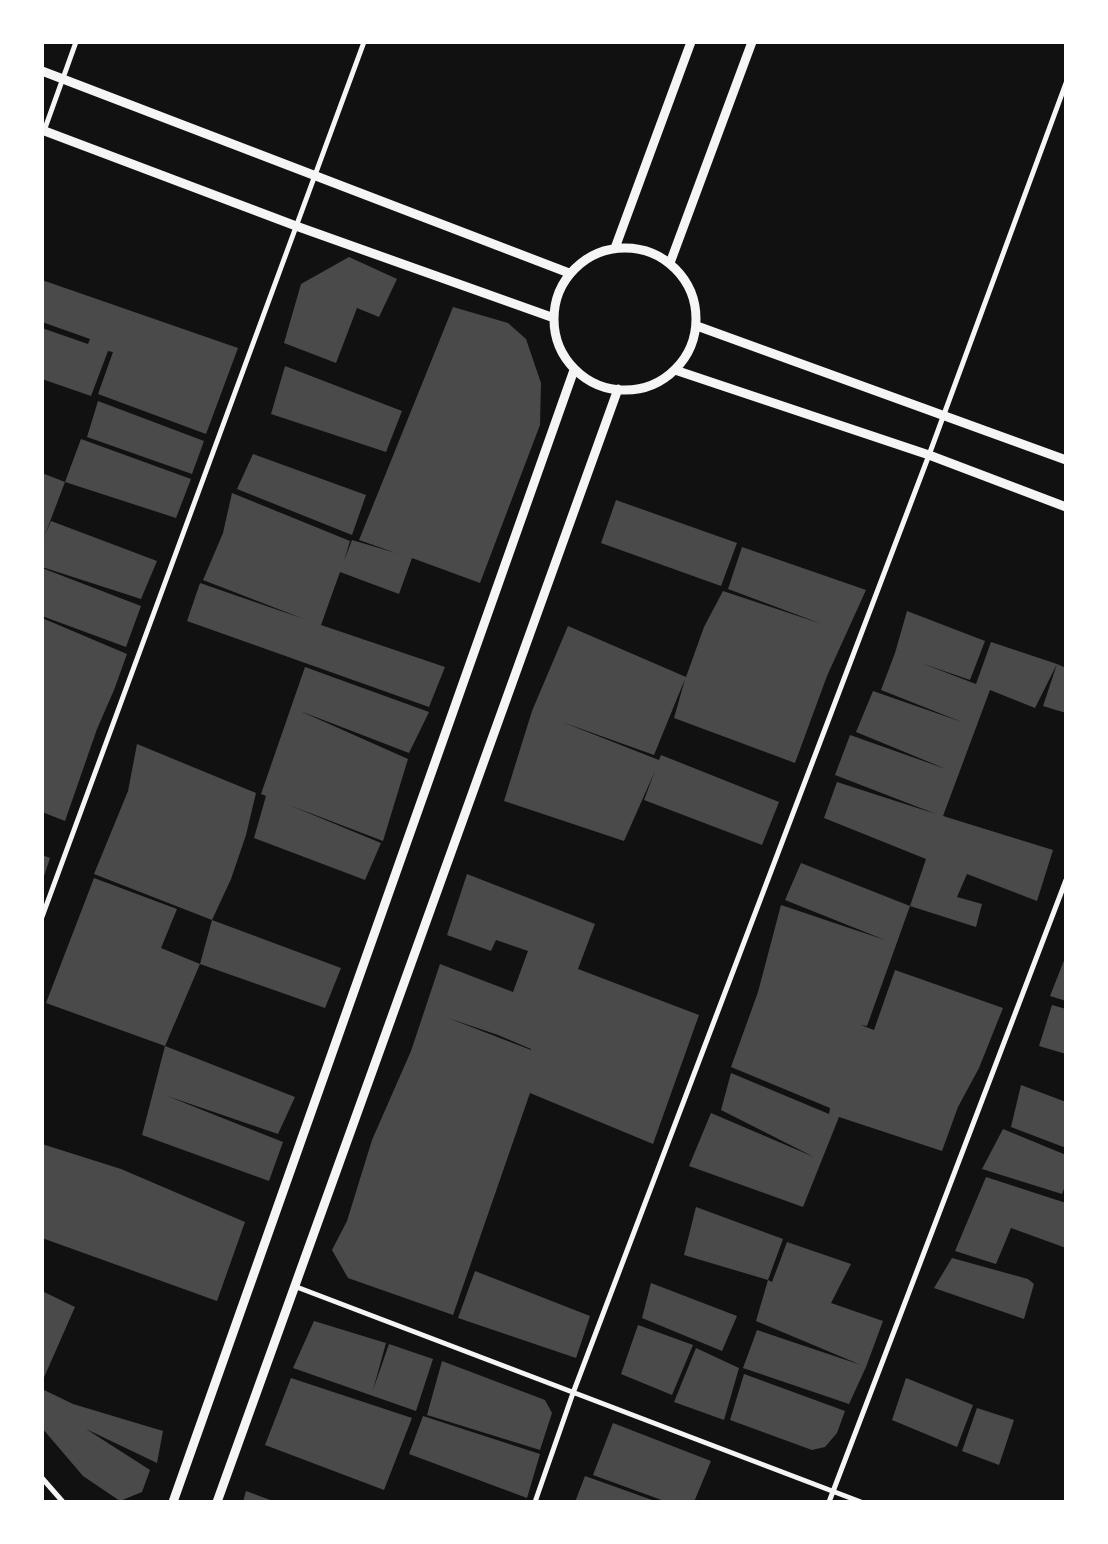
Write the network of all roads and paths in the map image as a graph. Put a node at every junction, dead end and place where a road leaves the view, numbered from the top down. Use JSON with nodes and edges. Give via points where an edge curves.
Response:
{"nodes":[{"id":1,"x":76,"y":42,"type":"edge"},
{"id":2,"x":364,"y":42,"type":"edge"},
{"id":3,"x":691,"y":42,"type":"edge"},
{"id":4,"x":752,"y":42,"type":"edge"},
{"id":5,"x":42,"y":71,"type":"edge"},
{"id":6,"x":63,"y":79,"type":"junction"},
{"id":7,"x":1066,"y":83,"type":"edge"},
{"id":8,"x":43,"y":132,"type":"edge"},
{"id":9,"x":314,"y":175,"type":"junction"},
{"id":10,"x":296,"y":226,"type":"junction"},
{"id":11,"x":615,"y":248,"type":"junction"},
{"id":12,"x":670,"y":263,"type":"junction"},
{"id":13,"x":569,"y":273,"type":"junction"},
{"id":14,"x":554,"y":318,"type":"junction"},
{"id":15,"x":697,"y":326,"type":"junction"},
{"id":16,"x":574,"y":370,"type":"junction"},
{"id":17,"x":675,"y":370,"type":"junction"},
{"id":18,"x":618,"y":390,"type":"junction"},
{"id":19,"x":943,"y":414,"type":"junction"},
{"id":20,"x":929,"y":455,"type":"junction"},
{"id":21,"x":1066,"y":460,"type":"edge"},
{"id":22,"x":1066,"y":507,"type":"edge"},
{"id":23,"x":1066,"y":880,"type":"edge"},
{"id":24,"x":42,"y":917,"type":"edge"},
{"id":25,"x":294,"y":1286,"type":"junction"},
{"id":26,"x":573,"y":1393,"type":"junction"},
{"id":27,"x":42,"y":1478,"type":"edge"},
{"id":28,"x":833,"y":1491,"type":"junction"},
{"id":29,"x":63,"y":1502,"type":"edge"},
{"id":30,"x":173,"y":1502,"type":"edge"},
{"id":31,"x":217,"y":1502,"type":"edge"},
{"id":32,"x":535,"y":1502,"type":"edge"},
{"id":33,"x":829,"y":1502,"type":"edge"},
{"id":34,"x":861,"y":1502,"type":"edge"}],
"edges":[{"from":1,"to":6,"type":"street"},
{"from":2,"to":9,"type":"street"},
{"from":3,"to":11,"type":"street"},
{"from":4,"to":12,"type":"street"},
{"from":5,"to":6,"type":"street"},
{"from":6,"to":8,"type":"street"},
{"from":6,"to":9,"type":"street"},
{"from":7,"to":19,"type":"street"},
{"from":8,"to":10,"type":"street"},
{"from":9,"to":10,"type":"street"},
{"from":9,"to":13,"type":"street"},
{"from":10,"to":14,"type":"street"},
{"from":10,"to":24,"type":"street"},
{"from":11,"to":12,"type":"street","via":[[654,253]]},
{"from":11,"to":13,"type":"street","via":[[598,252]]},
{"from":12,"to":15,"type":"street","via":[[691,291]]},
{"from":13,"to":14,"type":"street","via":[[558,295]]},
{"from":14,"to":16,"type":"street","via":[[559,346]]},
{"from":15,"to":17,"type":"street","via":[[686,357]]},
{"from":15,"to":19,"type":"street"},
{"from":16,"to":18,"type":"street","via":[[602,386]]},
{"from":16,"to":30,"type":"street"},
{"from":17,"to":18,"type":"street","via":[[649,386]]},
{"from":17,"to":20,"type":"street"},
{"from":18,"to":25,"type":"street"},
{"from":19,"to":20,"type":"street"},
{"from":19,"to":21,"type":"street"},
{"from":20,"to":22,"type":"street"},
{"from":20,"to":26,"type":"street"},
{"from":23,"to":28,"type":"street"},
{"from":25,"to":26,"type":"street"},
{"from":25,"to":31,"type":"street"},
{"from":26,"to":28,"type":"street"},
{"from":26,"to":32,"type":"street"},
{"from":27,"to":29,"type":"street"},
{"from":28,"to":33,"type":"street"},
{"from":28,"to":34,"type":"street"}]}
